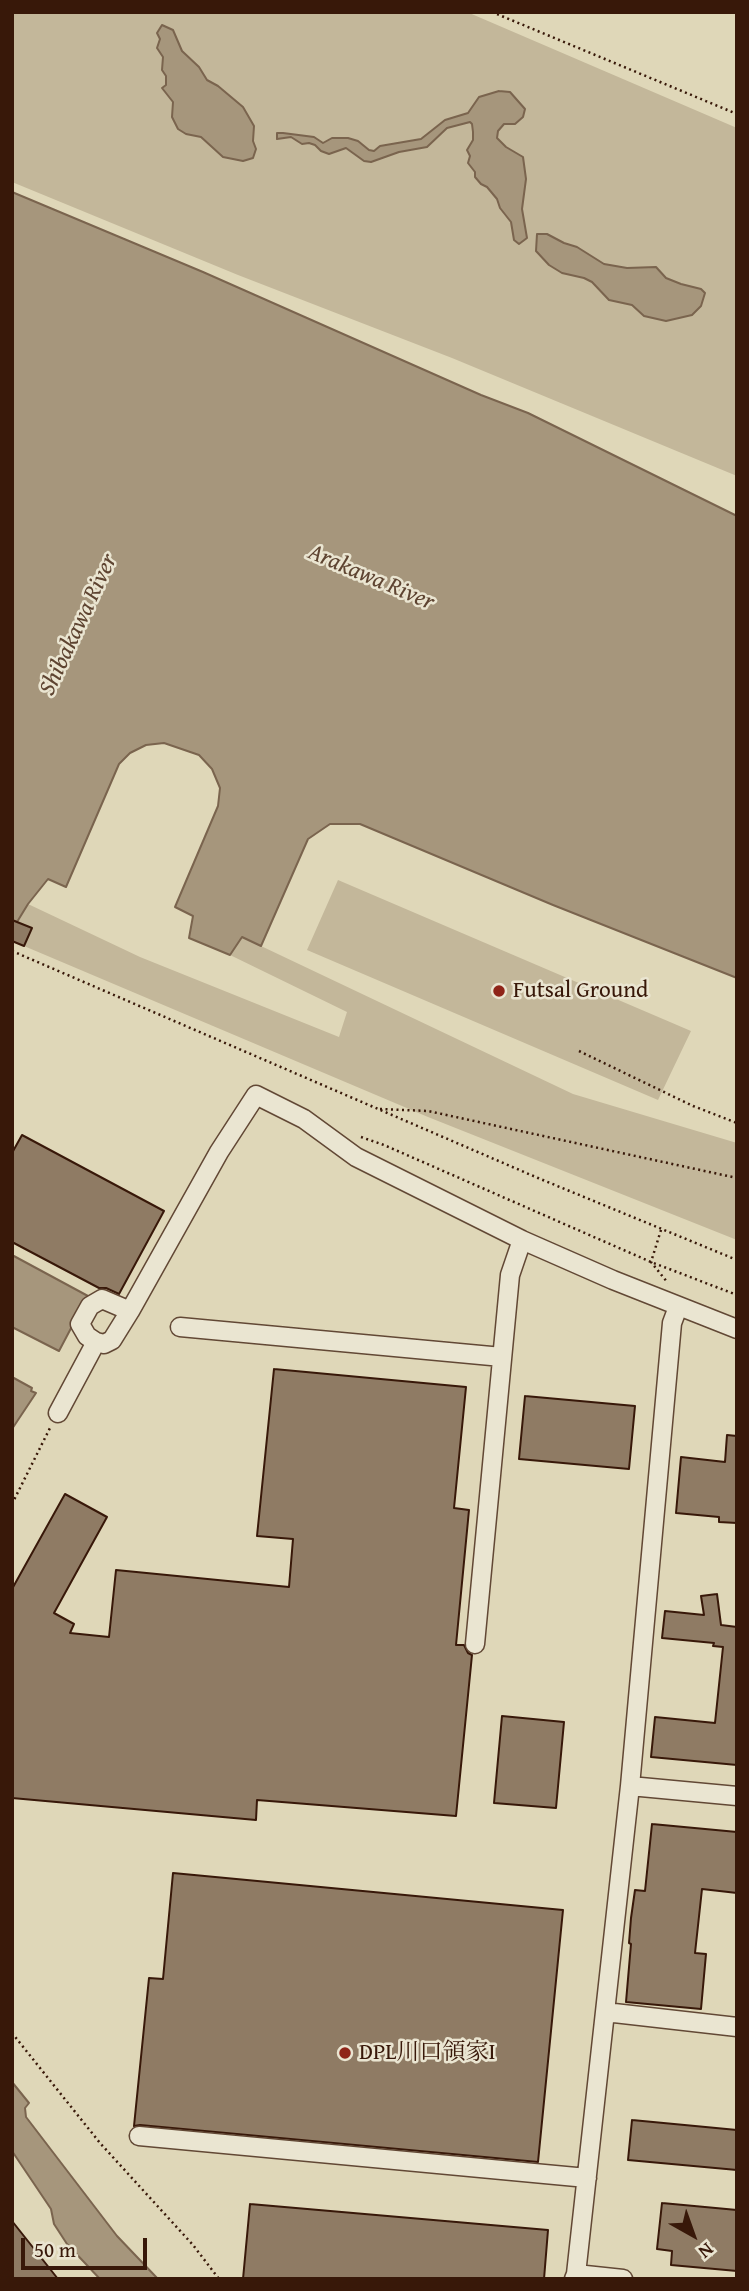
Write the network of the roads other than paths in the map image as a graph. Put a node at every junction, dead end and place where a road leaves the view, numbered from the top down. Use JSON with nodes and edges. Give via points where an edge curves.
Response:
{"nodes":[{"id":1,"x":522,"y":1240,"type":"junction"},
{"id":2,"x":678,"y":1307,"type":"junction"},
{"id":3,"x":130,"y":1311,"type":"junction"},
{"id":4,"x":180,"y":1327,"type":"dead end"},
{"id":5,"x":737,"y":1329,"type":"edge"},
{"id":6,"x":96,"y":1342,"type":"junction"},
{"id":7,"x":502,"y":1356,"type":"junction"},
{"id":8,"x":58,"y":1413,"type":"road end"},
{"id":9,"x":475,"y":1644,"type":"dead end"},
{"id":10,"x":630,"y":1786,"type":"junction"},
{"id":11,"x":737,"y":1796,"type":"edge"},
{"id":12,"x":606,"y":2012,"type":"junction"},
{"id":13,"x":737,"y":2027,"type":"edge"},
{"id":14,"x":139,"y":2136,"type":"dead end"},
{"id":15,"x":587,"y":2178,"type":"junction"},
{"id":16,"x":575,"y":2276,"type":"edge"},
{"id":17,"x":623,"y":2279,"type":"edge"}],
"edges":[{"from":1,"to":2,"type":"street"},
{"from":1,"to":3,"type":"street","via":[[356,1157],[304,1119],[256,1095]]},
{"from":1,"to":7,"type":"street","via":[[510,1275]]},
{"from":2,"to":5,"type":"street"},
{"from":2,"to":10,"type":"street","via":[[672,1323]]},
{"from":3,"to":6,"type":"street","via":[[112,1340]]},
{"from":3,"to":6,"type":"street","via":[[102,1299],[90,1306],[80,1324]]},
{"from":4,"to":7,"type":"street"},
{"from":6,"to":8,"type":"street"},
{"from":7,"to":9,"type":"street"},
{"from":10,"to":11,"type":"street"},
{"from":10,"to":12,"type":"street"},
{"from":12,"to":13,"type":"street"},
{"from":12,"to":15,"type":"street"},
{"from":14,"to":15,"type":"street"},
{"from":15,"to":16,"type":"street"},
{"from":16,"to":17,"type":"street"}]}
